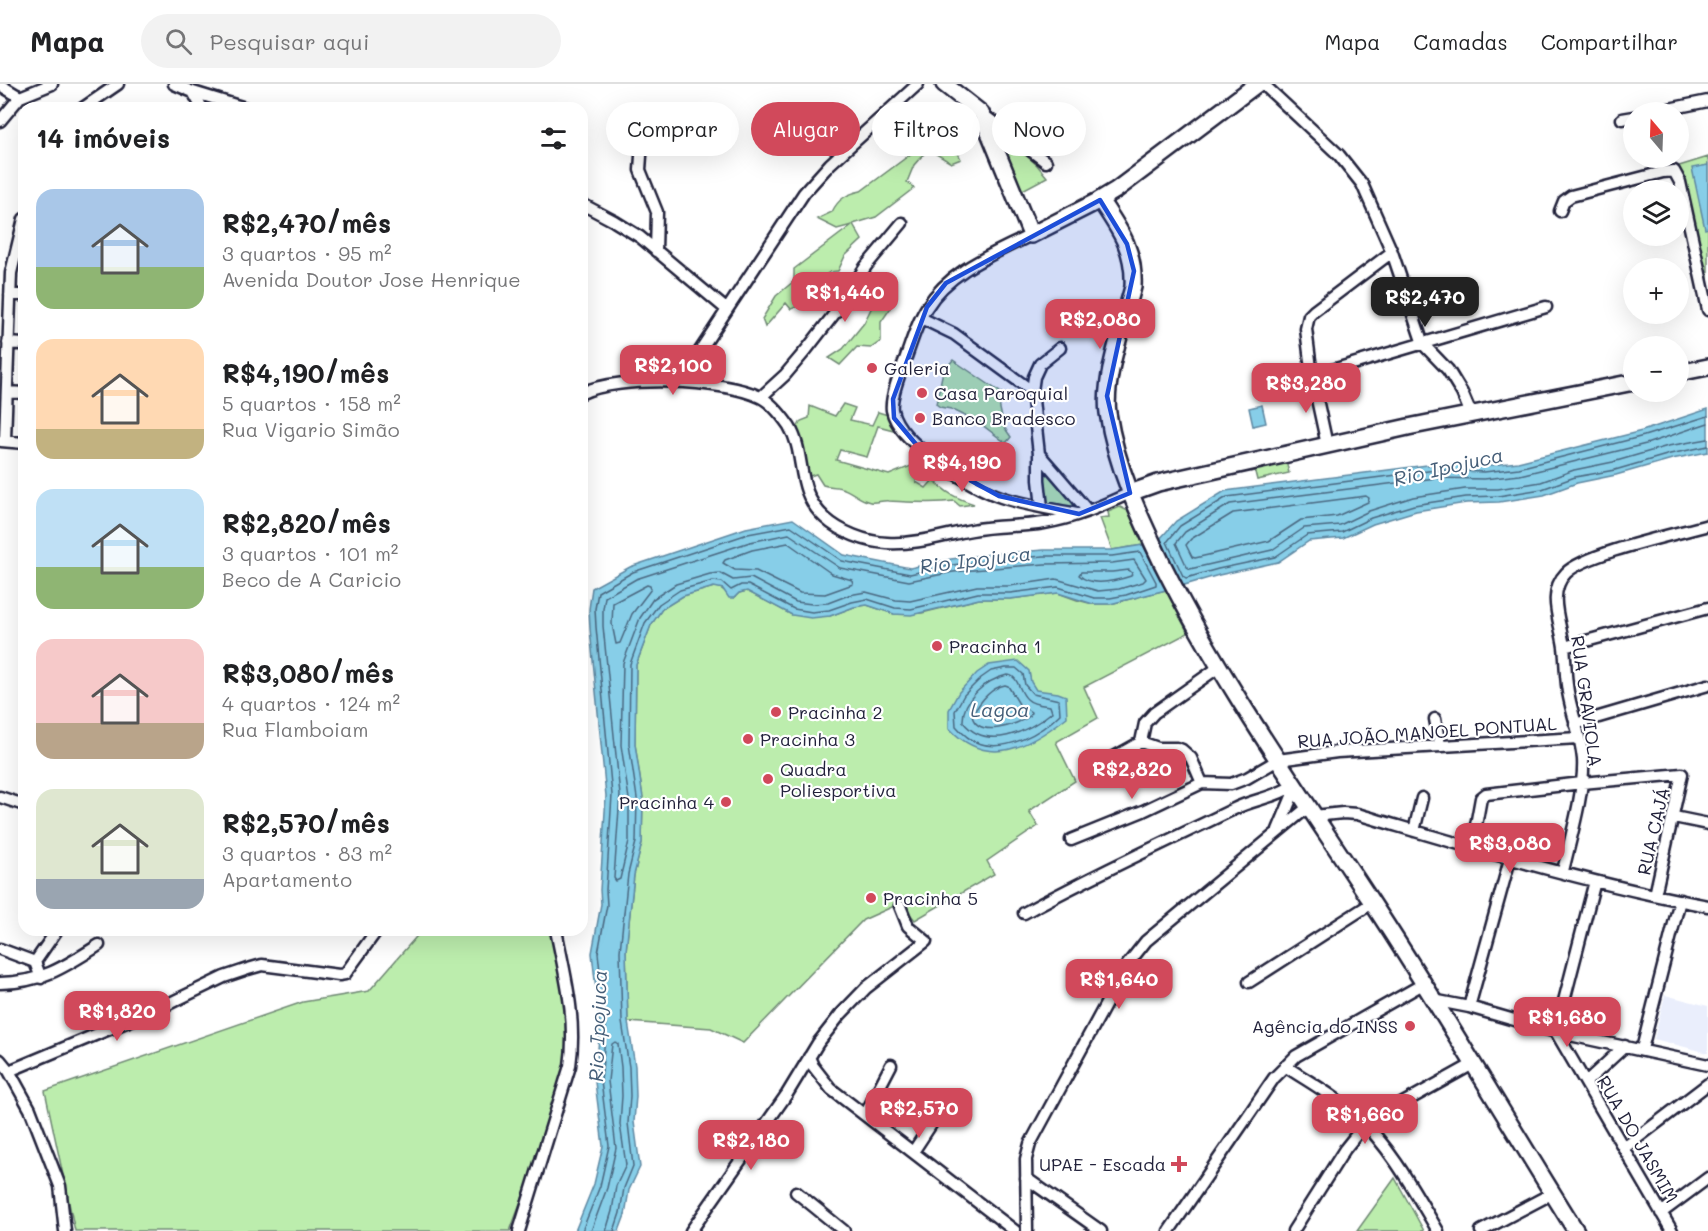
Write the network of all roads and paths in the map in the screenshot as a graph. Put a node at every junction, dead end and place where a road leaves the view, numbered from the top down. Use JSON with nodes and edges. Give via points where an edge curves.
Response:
{"nodes":[{"id":1,"x":52,"y":84,"type":"edge"},
{"id":2,"x":118,"y":84,"type":"edge"},
{"id":3,"x":174,"y":84,"type":"edge"},
{"id":4,"x":918,"y":84,"type":"edge"},
{"id":5,"x":944,"y":84,"type":"edge"},
{"id":6,"x":1257,"y":84,"type":"edge"},
{"id":7,"x":1263,"y":84,"type":"edge"},
{"id":8,"x":0,"y":86,"type":"edge"},
{"id":9,"x":193,"y":92,"type":"junction"},
{"id":10,"x":20,"y":97,"type":"junction"},
{"id":11,"x":1708,"y":101,"type":"edge"},
{"id":12,"x":92,"y":102,"type":"edge"},
{"id":13,"x":199,"y":102,"type":"edge"},
{"id":14,"x":226,"y":102,"type":"edge"},
{"id":15,"x":1689,"y":105,"type":"edge"},
{"id":16,"x":981,"y":113,"type":"junction"},
{"id":17,"x":0,"y":121,"type":"edge"},
{"id":18,"x":641,"y":156,"type":"edge"},
{"id":19,"x":1046,"y":162,"type":"dead end"},
{"id":20,"x":1100,"y":200,"type":"junction"},
{"id":21,"x":588,"y":207,"type":"edge"},
{"id":22,"x":1560,"y":211,"type":"dead end"},
{"id":23,"x":902,"y":223,"type":"dead end"},
{"id":24,"x":1031,"y":235,"type":"junction"},
{"id":25,"x":656,"y":251,"type":"junction"},
{"id":26,"x":1392,"y":252,"type":"junction"},
{"id":27,"x":18,"y":254,"type":"edge"},
{"id":28,"x":10,"y":295,"type":"junction"},
{"id":29,"x":18,"y":296,"type":"edge"},
{"id":30,"x":1546,"y":307,"type":"dead end"},
{"id":31,"x":726,"y":309,"type":"junction"},
{"id":32,"x":1708,"y":310,"type":"edge"},
{"id":33,"x":921,"y":318,"type":"junction"},
{"id":34,"x":8,"y":343,"type":"junction"},
{"id":35,"x":18,"y":344,"type":"edge"},
{"id":36,"x":1423,"y":344,"type":"junction"},
{"id":37,"x":1060,"y":348,"type":"dead end"},
{"id":38,"x":1708,"y":367,"type":"edge"},
{"id":39,"x":1689,"y":371,"type":"edge"},
{"id":40,"x":1312,"y":376,"type":"junction"},
{"id":41,"x":680,"y":381,"type":"junction"},
{"id":42,"x":1623,"y":384,"type":"edge"},
{"id":43,"x":588,"y":391,"type":"edge"},
{"id":44,"x":1032,"y":391,"type":"junction"},
{"id":45,"x":7,"y":392,"type":"junction"},
{"id":46,"x":18,"y":393,"type":"edge"},
{"id":47,"x":761,"y":397,"type":"junction"},
{"id":48,"x":1471,"y":414,"type":"junction"},
{"id":49,"x":3,"y":440,"type":"edge"},
{"id":50,"x":18,"y":442,"type":"edge"},
{"id":51,"x":1327,"y":445,"type":"junction"},
{"id":52,"x":1039,"y":454,"type":"junction"},
{"id":53,"x":1130,"y":493,"type":"junction"},
{"id":54,"x":1042,"y":507,"type":"junction"},
{"id":55,"x":1083,"y":513,"type":"junction"},
{"id":56,"x":1708,"y":525,"type":"edge"},
{"id":57,"x":1708,"y":608,"type":"edge"},
{"id":58,"x":1564,"y":647,"type":"junction"},
{"id":59,"x":1219,"y":667,"type":"junction"},
{"id":60,"x":1708,"y":685,"type":"edge"},
{"id":61,"x":1436,"y":719,"type":"dead end"},
{"id":62,"x":1575,"y":724,"type":"junction"},
{"id":63,"x":1578,"y":738,"type":"junction"},
{"id":64,"x":1141,"y":742,"type":"junction"},
{"id":65,"x":1440,"y":744,"type":"junction"},
{"id":66,"x":1278,"y":760,"type":"junction"},
{"id":67,"x":1087,"y":772,"type":"dead end"},
{"id":68,"x":1202,"y":783,"type":"junction"},
{"id":69,"x":1582,"y":783,"type":"junction"},
{"id":70,"x":1295,"y":786,"type":"junction"},
{"id":71,"x":0,"y":797,"type":"edge"},
{"id":72,"x":1422,"y":798,"type":"dead end"},
{"id":73,"x":18,"y":803,"type":"edge"},
{"id":74,"x":1311,"y":811,"type":"junction"},
{"id":75,"x":1674,"y":817,"type":"junction"},
{"id":76,"x":1708,"y":824,"type":"edge"},
{"id":77,"x":1278,"y":830,"type":"junction"},
{"id":78,"x":1414,"y":831,"type":"junction"},
{"id":79,"x":1071,"y":840,"type":"dead end"},
{"id":80,"x":1472,"y":847,"type":"junction"},
{"id":81,"x":1510,"y":859,"type":"junction"},
{"id":82,"x":1563,"y":871,"type":"junction"},
{"id":83,"x":1595,"y":881,"type":"junction"},
{"id":84,"x":1655,"y":895,"type":"junction"},
{"id":85,"x":1680,"y":900,"type":"junction"},
{"id":86,"x":1372,"y":903,"type":"junction"},
{"id":87,"x":900,"y":906,"type":"dead end"},
{"id":88,"x":1708,"y":906,"type":"edge"},
{"id":89,"x":1024,"y":913,"type":"dead end"},
{"id":90,"x":53,"y":936,"type":"edge"},
{"id":91,"x":372,"y":936,"type":"edge"},
{"id":92,"x":557,"y":936,"type":"edge"},
{"id":93,"x":99,"y":945,"type":"dead end"},
{"id":94,"x":0,"y":949,"type":"edge"},
{"id":95,"x":35,"y":962,"type":"junction"},
{"id":96,"x":40,"y":978,"type":"junction"},
{"id":97,"x":1249,"y":982,"type":"dead end"},
{"id":98,"x":0,"y":983,"type":"edge"},
{"id":99,"x":1423,"y":984,"type":"junction"},
{"id":100,"x":1433,"y":1000,"type":"junction"},
{"id":101,"x":1469,"y":1007,"type":"junction"},
{"id":102,"x":1556,"y":1032,"type":"junction"},
{"id":103,"x":1625,"y":1047,"type":"junction"},
{"id":104,"x":1642,"y":1049,"type":"junction"},
{"id":105,"x":809,"y":1057,"type":"junction"},
{"id":106,"x":0,"y":1060,"type":"edge"},
{"id":107,"x":1473,"y":1064,"type":"junction"},
{"id":108,"x":891,"y":1065,"type":"dead end"},
{"id":109,"x":1285,"y":1065,"type":"junction"},
{"id":110,"x":1708,"y":1065,"type":"edge"},
{"id":111,"x":9,"y":1071,"type":"junction"},
{"id":112,"x":1586,"y":1082,"type":"junction"},
{"id":113,"x":1708,"y":1084,"type":"edge"},
{"id":114,"x":865,"y":1115,"type":"junction"},
{"id":115,"x":936,"y":1117,"type":"dead end"},
{"id":116,"x":1365,"y":1124,"type":"junction"},
{"id":117,"x":1624,"y":1148,"type":"junction"},
{"id":118,"x":913,"y":1152,"type":"junction"},
{"id":119,"x":1026,"y":1178,"type":"junction"},
{"id":120,"x":1708,"y":1178,"type":"edge"},
{"id":121,"x":796,"y":1192,"type":"dead end"},
{"id":122,"x":1552,"y":1193,"type":"junction"},
{"id":123,"x":1661,"y":1213,"type":"junction"},
{"id":124,"x":65,"y":1231,"type":"edge"},
{"id":125,"x":519,"y":1231,"type":"edge"},
{"id":126,"x":691,"y":1231,"type":"edge"},
{"id":127,"x":844,"y":1231,"type":"edge"},
{"id":128,"x":1015,"y":1231,"type":"edge"},
{"id":129,"x":1027,"y":1231,"type":"edge"},
{"id":130,"x":1101,"y":1231,"type":"edge"},
{"id":131,"x":1169,"y":1231,"type":"edge"},
{"id":132,"x":1293,"y":1231,"type":"edge"},
{"id":133,"x":1438,"y":1231,"type":"edge"},
{"id":134,"x":1481,"y":1231,"type":"edge"},
{"id":135,"x":1576,"y":1231,"type":"edge"},
{"id":136,"x":1672,"y":1231,"type":"edge"}],
"edges":[{"from":1,"to":10,"type":"street"},
{"from":2,"to":12,"type":"street"},
{"from":3,"to":9,"type":"street"},
{"from":4,"to":31,"type":"street","via":[[804,193]]},
{"from":5,"to":16,"type":"street"},
{"from":6,"to":20,"type":"street"},
{"from":7,"to":26,"type":"street","via":[[1352,169],[1370,199]]},
{"from":8,"to":10,"type":"street"},
{"from":9,"to":13,"type":"street"},
{"from":9,"to":14,"type":"street"},
{"from":10,"to":17,"type":"street"},
{"from":11,"to":15,"type":"street"},
{"from":16,"to":19,"type":"street"},
{"from":16,"to":24,"type":"street"},
{"from":18,"to":25,"type":"street","via":[[640,170],[657,212]]},
{"from":20,"to":24,"type":"street"},
{"from":20,"to":53,"type":"street","via":[[1127,244],[1134,271],[1107,396],[1111,427]]},
{"from":21,"to":25,"type":"street","via":[[622,225]]},
{"from":22,"to":32,"type":"street","via":[[1563,201],[1580,193],[1674,171],[1680,182]]},
{"from":23,"to":47,"type":"street","via":[[807,349]]},
{"from":24,"to":33,"type":"street","via":[[955,276],[938,291]]},
{"from":25,"to":31,"type":"street"},
{"from":26,"to":36,"type":"street"},
{"from":26,"to":40,"type":"street","via":[[1309,316],[1306,329]]},
{"from":27,"to":28,"type":"street","via":[[11,273]]},
{"from":28,"to":29,"type":"street"},
{"from":28,"to":34,"type":"street"},
{"from":30,"to":36,"type":"street"},
{"from":31,"to":41,"type":"street"},
{"from":33,"to":44,"type":"street","via":[[954,334]]},
{"from":33,"to":54,"type":"street","via":[[901,370],[892,408],[894,418],[921,449],[944,466],[999,496]]},
{"from":34,"to":35,"type":"street"},
{"from":34,"to":45,"type":"street"},
{"from":36,"to":40,"type":"street"},
{"from":36,"to":48,"type":"street","via":[[1448,370]]},
{"from":37,"to":44,"type":"street","via":[[1040,364]]},
{"from":38,"to":39,"type":"street"},
{"from":40,"to":51,"type":"street"},
{"from":41,"to":43,"type":"street","via":[[605,385]]},
{"from":41,"to":47,"type":"street"},
{"from":42,"to":48,"type":"street"},
{"from":44,"to":52,"type":"street"},
{"from":45,"to":46,"type":"street"},
{"from":45,"to":49,"type":"street"},
{"from":47,"to":55,"type":"street","via":[[793,435],[803,482],[815,506],[831,522],[853,534],[896,543],[1041,523]]},
{"from":48,"to":51,"type":"street"},
{"from":49,"to":50,"type":"street"},
{"from":51,"to":53,"type":"street","via":[[1158,483]]},
{"from":52,"to":54,"type":"street"},
{"from":52,"to":55,"type":"street"},
{"from":53,"to":55,"type":"street"},
{"from":53,"to":59,"type":"street","via":[[1179,597]]},
{"from":54,"to":55,"type":"street"},
{"from":56,"to":58,"type":"street","name":"RUA GRAVIOLA","via":[[1588,559],[1566,573],[1556,594]]},
{"from":57,"to":58,"type":"street"},
{"from":58,"to":62,"type":"street","name":"RUA GRAVIOLA"},
{"from":59,"to":64,"type":"street","via":[[1154,712],[1144,723]]},
{"from":59,"to":66,"type":"street"},
{"from":60,"to":62,"type":"street"},
{"from":61,"to":65,"type":"street"},
{"from":62,"to":63,"type":"street","name":"RUA GRAVIOLA"},
{"from":63,"to":65,"type":"street","name":"RUA JOÃO MANOEL PONTUAL"},
{"from":63,"to":69,"type":"street","name":"RUA GRAVIOLA","via":[[1583,759]]},
{"from":64,"to":67,"type":"street"},
{"from":64,"to":68,"type":"street","via":[[1182,750],[1191,758]]},
{"from":65,"to":66,"type":"street","name":"RUA JOÃO MANOEL PONTUAL"},
{"from":66,"to":68,"type":"street","via":[[1231,784]]},
{"from":66,"to":70,"type":"street"},
{"from":68,"to":79,"type":"street"},
{"from":69,"to":75,"type":"street","name":"RUA CAJÁ","via":[[1682,774]]},
{"from":69,"to":80,"type":"street","via":[[1494,792],[1481,798]]},
{"from":69,"to":82,"type":"street","name":"RUA GRAVIOLA"},
{"from":70,"to":74,"type":"street"},
{"from":70,"to":77,"type":"street"},
{"from":70,"to":89,"type":"street","via":[[1239,806]]},
{"from":71,"to":73,"type":"street"},
{"from":72,"to":78,"type":"street"},
{"from":74,"to":77,"type":"street"},
{"from":74,"to":78,"type":"street","via":[[1357,814]]},
{"from":74,"to":86,"type":"street"},
{"from":75,"to":76,"type":"street"},
{"from":75,"to":84,"type":"street","name":"RUA CAJÁ"},
{"from":77,"to":119,"type":"street","via":[[1138,950],[1127,965],[1036,1129],[1026,1159]]},
{"from":78,"to":80,"type":"street"},
{"from":80,"to":81,"type":"street"},
{"from":81,"to":82,"type":"street"},
{"from":81,"to":101,"type":"street"},
{"from":82,"to":83,"type":"street"},
{"from":83,"to":84,"type":"street"},
{"from":83,"to":102,"type":"street"},
{"from":84,"to":85,"type":"street"},
{"from":85,"to":88,"type":"street"},
{"from":85,"to":104,"type":"street"},
{"from":86,"to":97,"type":"street"},
{"from":86,"to":99,"type":"street"},
{"from":87,"to":105,"type":"street","via":[[908,926],[926,941],[852,1002]]},
{"from":90,"to":95,"type":"street"},
{"from":91,"to":111,"type":"street","via":[[345,974],[262,965],[224,977]]},
{"from":92,"to":125,"type":"street","via":[[572,1008],[573,1046]]},
{"from":93,"to":96,"type":"street"},
{"from":94,"to":95,"type":"street"},
{"from":95,"to":96,"type":"street"},
{"from":96,"to":98,"type":"street"},
{"from":99,"to":100,"type":"street"},
{"from":99,"to":109,"type":"street"},
{"from":100,"to":101,"type":"street"},
{"from":100,"to":107,"type":"street"},
{"from":101,"to":102,"type":"street"},
{"from":102,"to":103,"type":"street"},
{"from":102,"to":112,"type":"street","name":"RUA DO JASMIM"},
{"from":103,"to":104,"type":"street"},
{"from":103,"to":112,"type":"street"},
{"from":104,"to":110,"type":"street"},
{"from":105,"to":114,"type":"street","via":[[831,1089]]},
{"from":105,"to":126,"type":"street"},
{"from":106,"to":111,"type":"street"},
{"from":107,"to":116,"type":"street"},
{"from":107,"to":122,"type":"street"},
{"from":108,"to":114,"type":"street"},
{"from":109,"to":116,"type":"street"},
{"from":109,"to":131,"type":"street"},
{"from":111,"to":124,"type":"street","via":[[30,1109],[60,1186]]},
{"from":112,"to":117,"type":"street","name":"RUA DO JASMIM"},
{"from":113,"to":117,"type":"street"},
{"from":114,"to":118,"type":"street"},
{"from":115,"to":118,"type":"street"},
{"from":116,"to":132,"type":"street"},
{"from":116,"to":133,"type":"street","via":[[1401,1168]]},
{"from":117,"to":123,"type":"street","name":"RUA DO JASMIM"},
{"from":118,"to":128,"type":"street"},
{"from":119,"to":129,"type":"street"},
{"from":119,"to":130,"type":"street"},
{"from":120,"to":123,"type":"street"},
{"from":121,"to":127,"type":"street"},
{"from":122,"to":134,"type":"street"},
{"from":122,"to":135,"type":"street"},
{"from":123,"to":136,"type":"street","name":"RUA DO JASMIM"}]}
